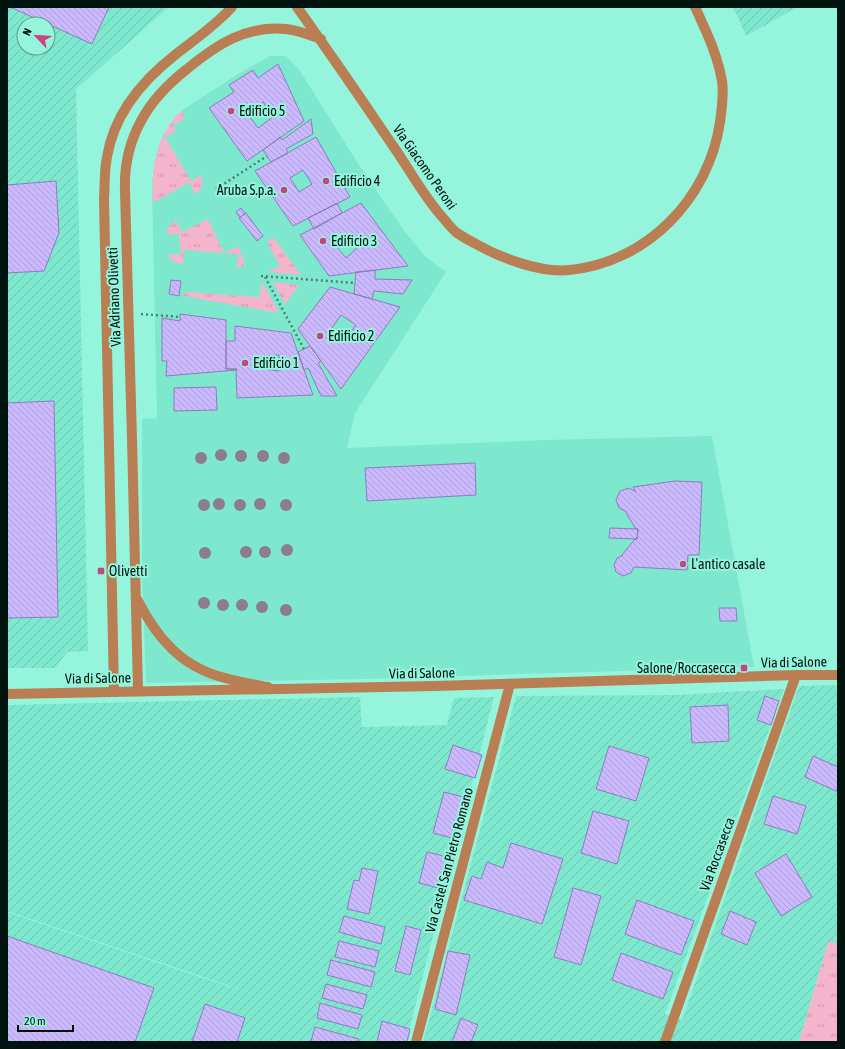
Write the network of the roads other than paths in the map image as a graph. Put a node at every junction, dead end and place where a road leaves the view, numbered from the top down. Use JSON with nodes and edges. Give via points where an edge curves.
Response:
{"nodes":[{"id":1,"x":232,"y":7,"type":"edge"},
{"id":2,"x":297,"y":7,"type":"edge"},
{"id":3,"x":695,"y":7,"type":"edge"},
{"id":4,"x":321,"y":39,"type":"junction"},
{"id":5,"x":135,"y":596,"type":"junction"},
{"id":6,"x":796,"y":675,"type":"junction"},
{"id":7,"x":838,"y":675,"type":"edge"},
{"id":8,"x":510,"y":684,"type":"junction"},
{"id":9,"x":284,"y":690,"type":"junction"},
{"id":10,"x":138,"y":691,"type":"junction"},
{"id":11,"x":114,"y":692,"type":"junction"},
{"id":12,"x":7,"y":694,"type":"edge"},
{"id":13,"x":416,"y":1042,"type":"edge"},
{"id":14,"x":665,"y":1042,"type":"edge"}],
"edges":[{"from":1,"to":11,"type":"street","name":"Via Adriano Olivetti","via":[[144,83],[118,122],[107,155],[104,199]]},
{"from":2,"to":4,"type":"street","name":"Via Giacomo Peroni"},
{"from":3,"to":4,"type":"street","name":"Via Giacomo Peroni","via":[[717,57],[722,82],[719,131],[712,156],[699,184],[682,209],[642,245],[608,261],[568,270],[522,264],[476,245],[456,232],[421,190]]},
{"from":4,"to":5,"type":"street","name":"Via Adriano Olivetti","via":[[285,29],[264,30],[243,34],[219,45],[157,96],[134,135],[125,170],[125,191]]},
{"from":5,"to":9,"type":"street","via":[[161,638],[182,658],[208,673]]},
{"from":5,"to":10,"type":"street","name":"Via Adriano Olivetti"},
{"from":6,"to":7,"type":"street","name":"Via di Salone"},
{"from":6,"to":8,"type":"street","name":"Via di Salone"},
{"from":6,"to":14,"type":"street","name":"Via Roccasecca"},
{"from":8,"to":9,"type":"street","name":"Via di Salone"},
{"from":8,"to":13,"type":"street","name":"Via Castel San Pietro Romano"},
{"from":9,"to":10,"type":"street","name":"Via di Salone"},
{"from":10,"to":11,"type":"street","name":"Via di Salone"},
{"from":11,"to":12,"type":"street","name":"Via di Salone"}]}
